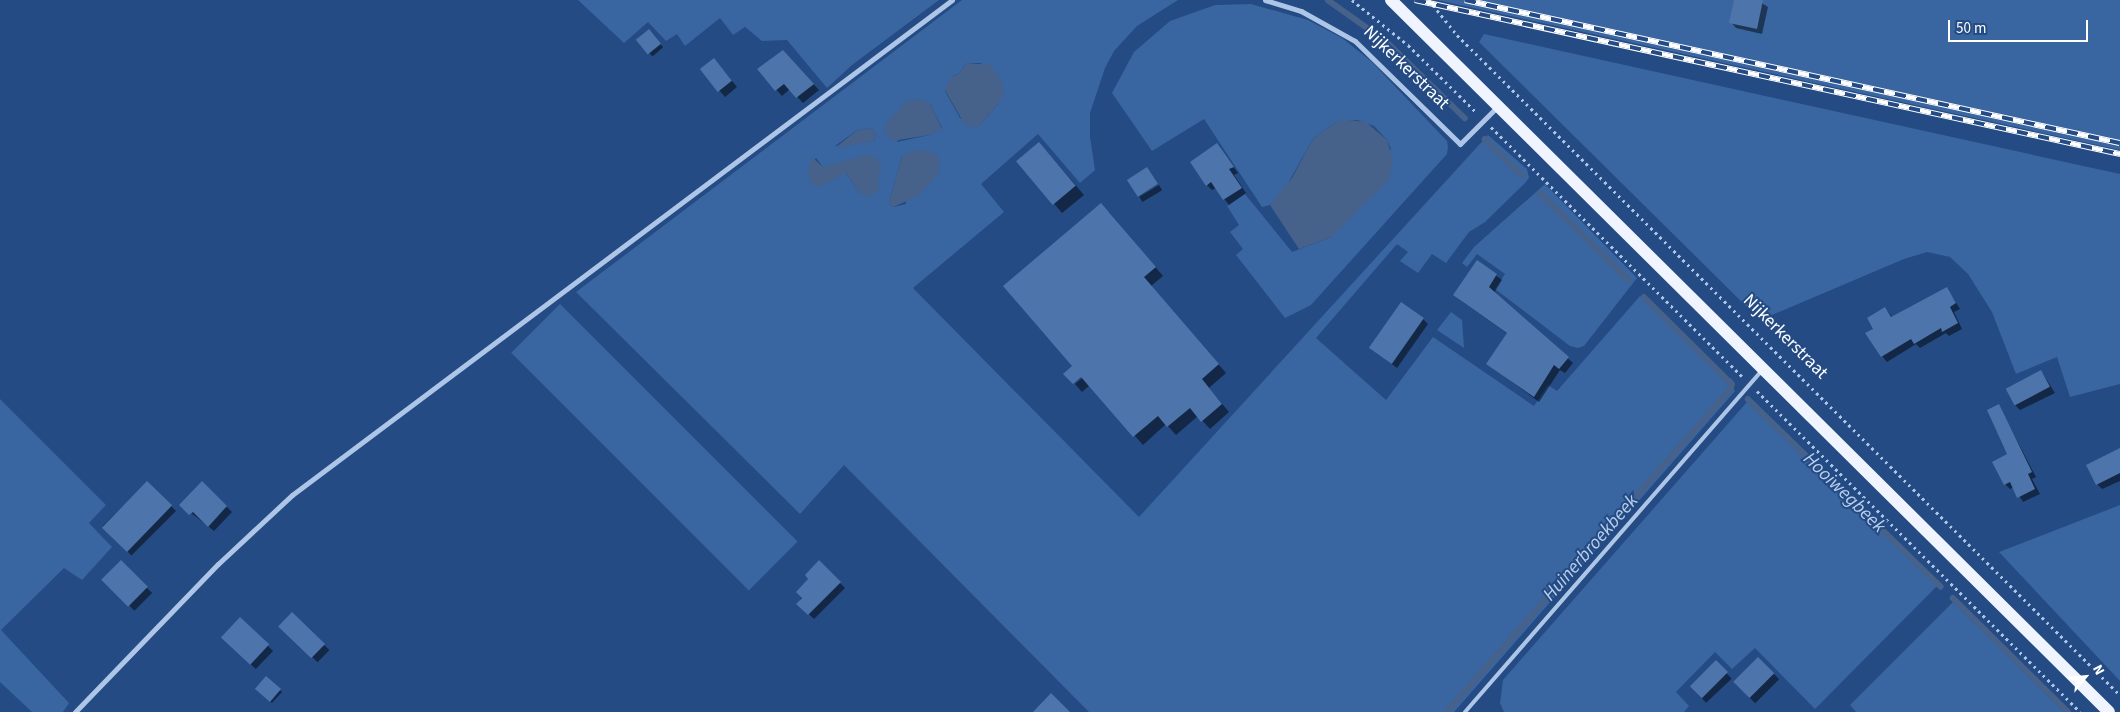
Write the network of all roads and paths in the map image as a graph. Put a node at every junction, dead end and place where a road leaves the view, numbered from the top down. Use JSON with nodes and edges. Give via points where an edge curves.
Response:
{"nodes":[{"id":1,"x":952,"y":0,"type":"edge"},
{"id":2,"x":1264,"y":0,"type":"edge"},
{"id":3,"x":1352,"y":0,"type":"edge"},
{"id":4,"x":1392,"y":0,"type":"edge"},
{"id":5,"x":1429,"y":0,"type":"edge"},
{"id":6,"x":1497,"y":106,"type":"junction"},
{"id":7,"x":1484,"y":119,"type":"junction"},
{"id":8,"x":1762,"y":369,"type":"junction"},
{"id":9,"x":1750,"y":384,"type":"junction"},
{"id":10,"x":2120,"y":695,"type":"edge"},
{"id":11,"x":75,"y":712,"type":"edge"},
{"id":12,"x":1464,"y":712,"type":"edge"},
{"id":13,"x":2080,"y":712,"type":"edge"},
{"id":14,"x":2109,"y":712,"type":"edge"}],
"edges":[{"from":1,"to":11,"type":"street","via":[[292,495],[218,564]]},
{"from":2,"to":7,"type":"street","name":"Nijkerkerstraat","via":[[1301,11],[1354,40],[1460,144]]},
{"from":3,"to":7,"type":"path","name":"Nijkerkerstraat","via":[[1408,45]]},
{"from":4,"to":6,"type":"main road","name":"Nijkerkerstraat"},
{"from":5,"to":10,"type":"path","name":"Nijkerkerstraat","via":[[1483,62]]},
{"from":6,"to":7,"type":"street","name":"Nijkerkerstraat"},
{"from":6,"to":8,"type":"main road","name":"Nijkerkerstraat"},
{"from":7,"to":9,"type":"path","name":"Nijkerkerstraat"},
{"from":8,"to":9,"type":"lane"},
{"from":8,"to":14,"type":"main road","name":"Nijkerkerstraat"},
{"from":9,"to":12,"type":"lane"},
{"from":9,"to":13,"type":"path","name":"Nijkerkerstraat"}]}
